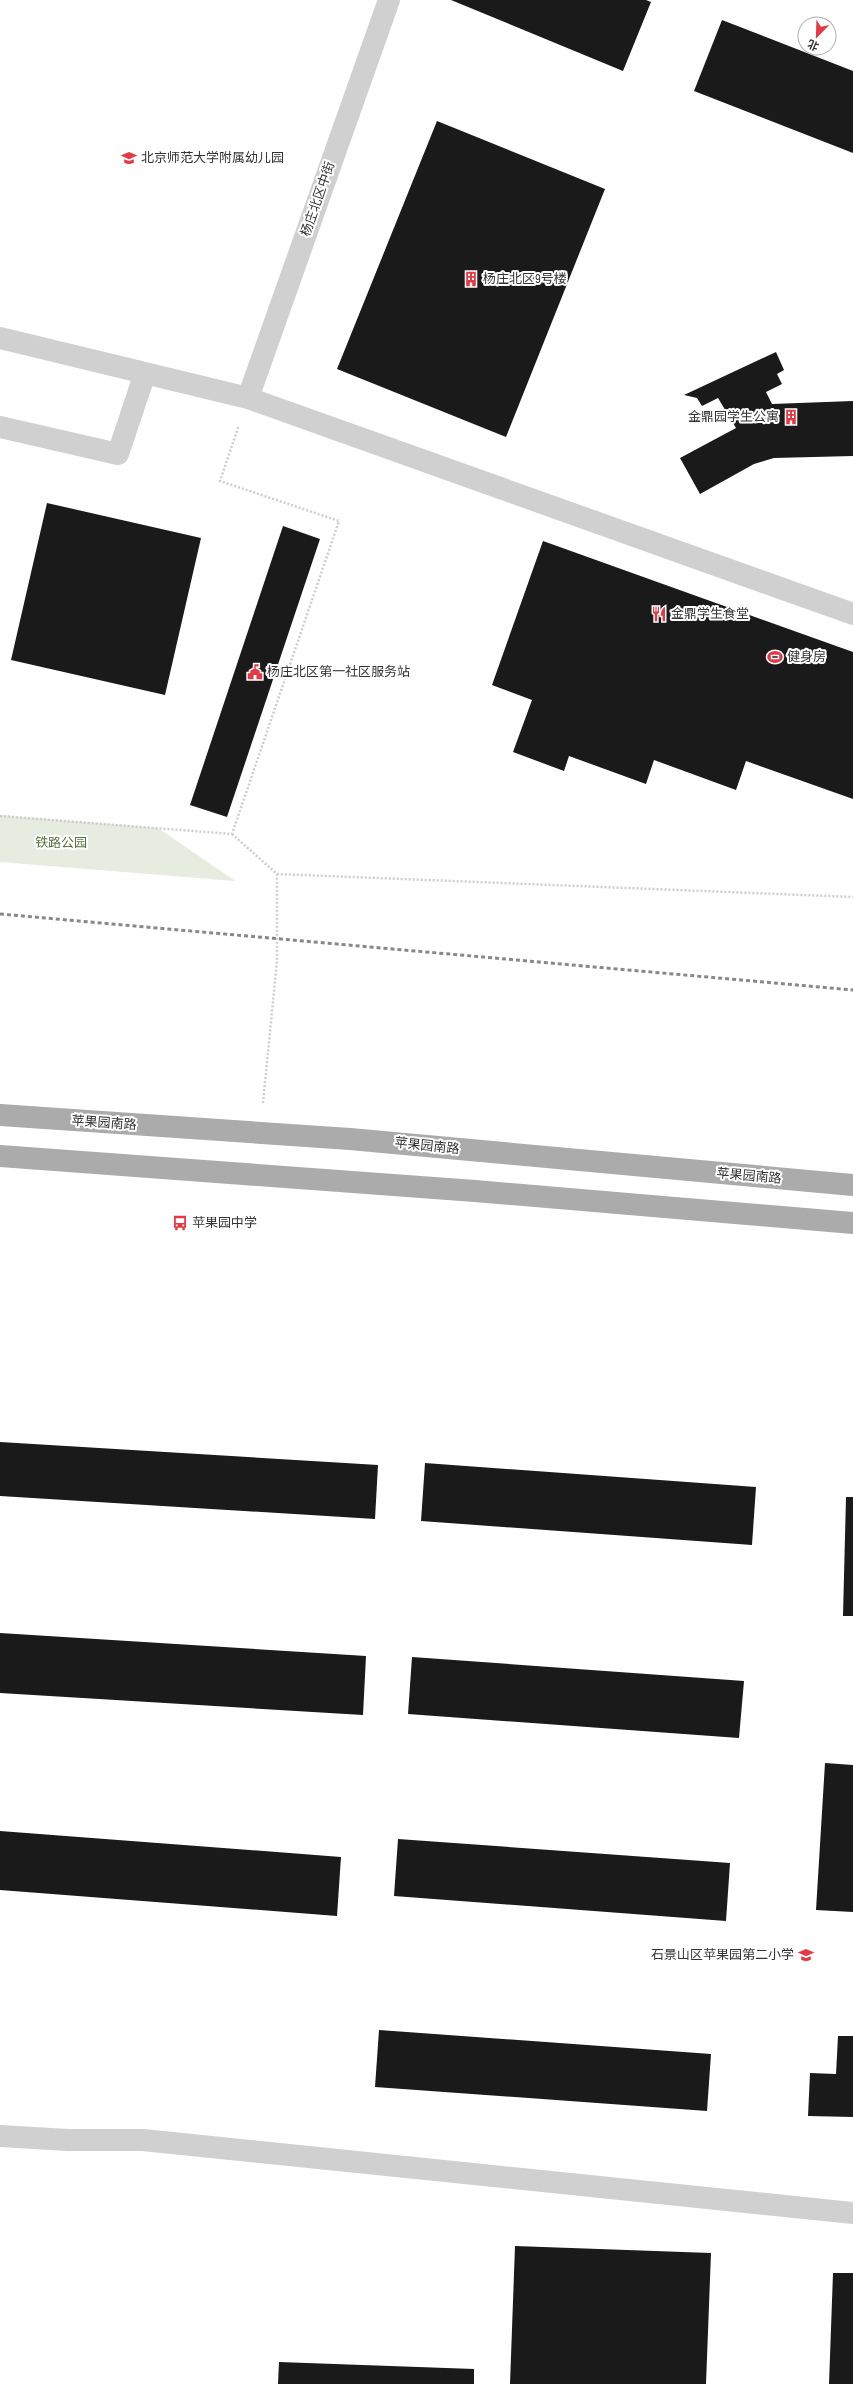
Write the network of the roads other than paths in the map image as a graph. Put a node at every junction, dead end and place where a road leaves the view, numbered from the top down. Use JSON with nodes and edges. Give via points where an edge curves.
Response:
{"nodes":[{"id":1,"x":389,"y":0,"type":"edge"},
{"id":2,"x":0,"y":338,"type":"edge"},
{"id":3,"x":145,"y":373,"type":"junction"},
{"id":4,"x":248,"y":398,"type":"junction"},
{"id":5,"x":0,"y":427,"type":"edge"},
{"id":6,"x":853,"y":614,"type":"edge"},
{"id":7,"x":0,"y":1115,"type":"edge"},
{"id":8,"x":0,"y":1156,"type":"edge"},
{"id":9,"x":853,"y":1185,"type":"edge"},
{"id":10,"x":853,"y":1222,"type":"edge"},
{"id":11,"x":0,"y":2136,"type":"edge"},
{"id":12,"x":853,"y":2213,"type":"edge"}],
"edges":[{"from":1,"to":4,"type":"street","name":"杨庄北区中街"},
{"from":2,"to":3,"type":"street"},
{"from":3,"to":4,"type":"street"},
{"from":3,"to":5,"type":"street","via":[[118,454]]},
{"from":4,"to":6,"type":"street"},
{"from":7,"to":9,"type":"main road","name":"苹果园南路","via":[[350,1139]]},
{"from":8,"to":10,"type":"main road"},
{"from":11,"to":12,"type":"street","via":[[68,2140],[143,2140]]}]}
